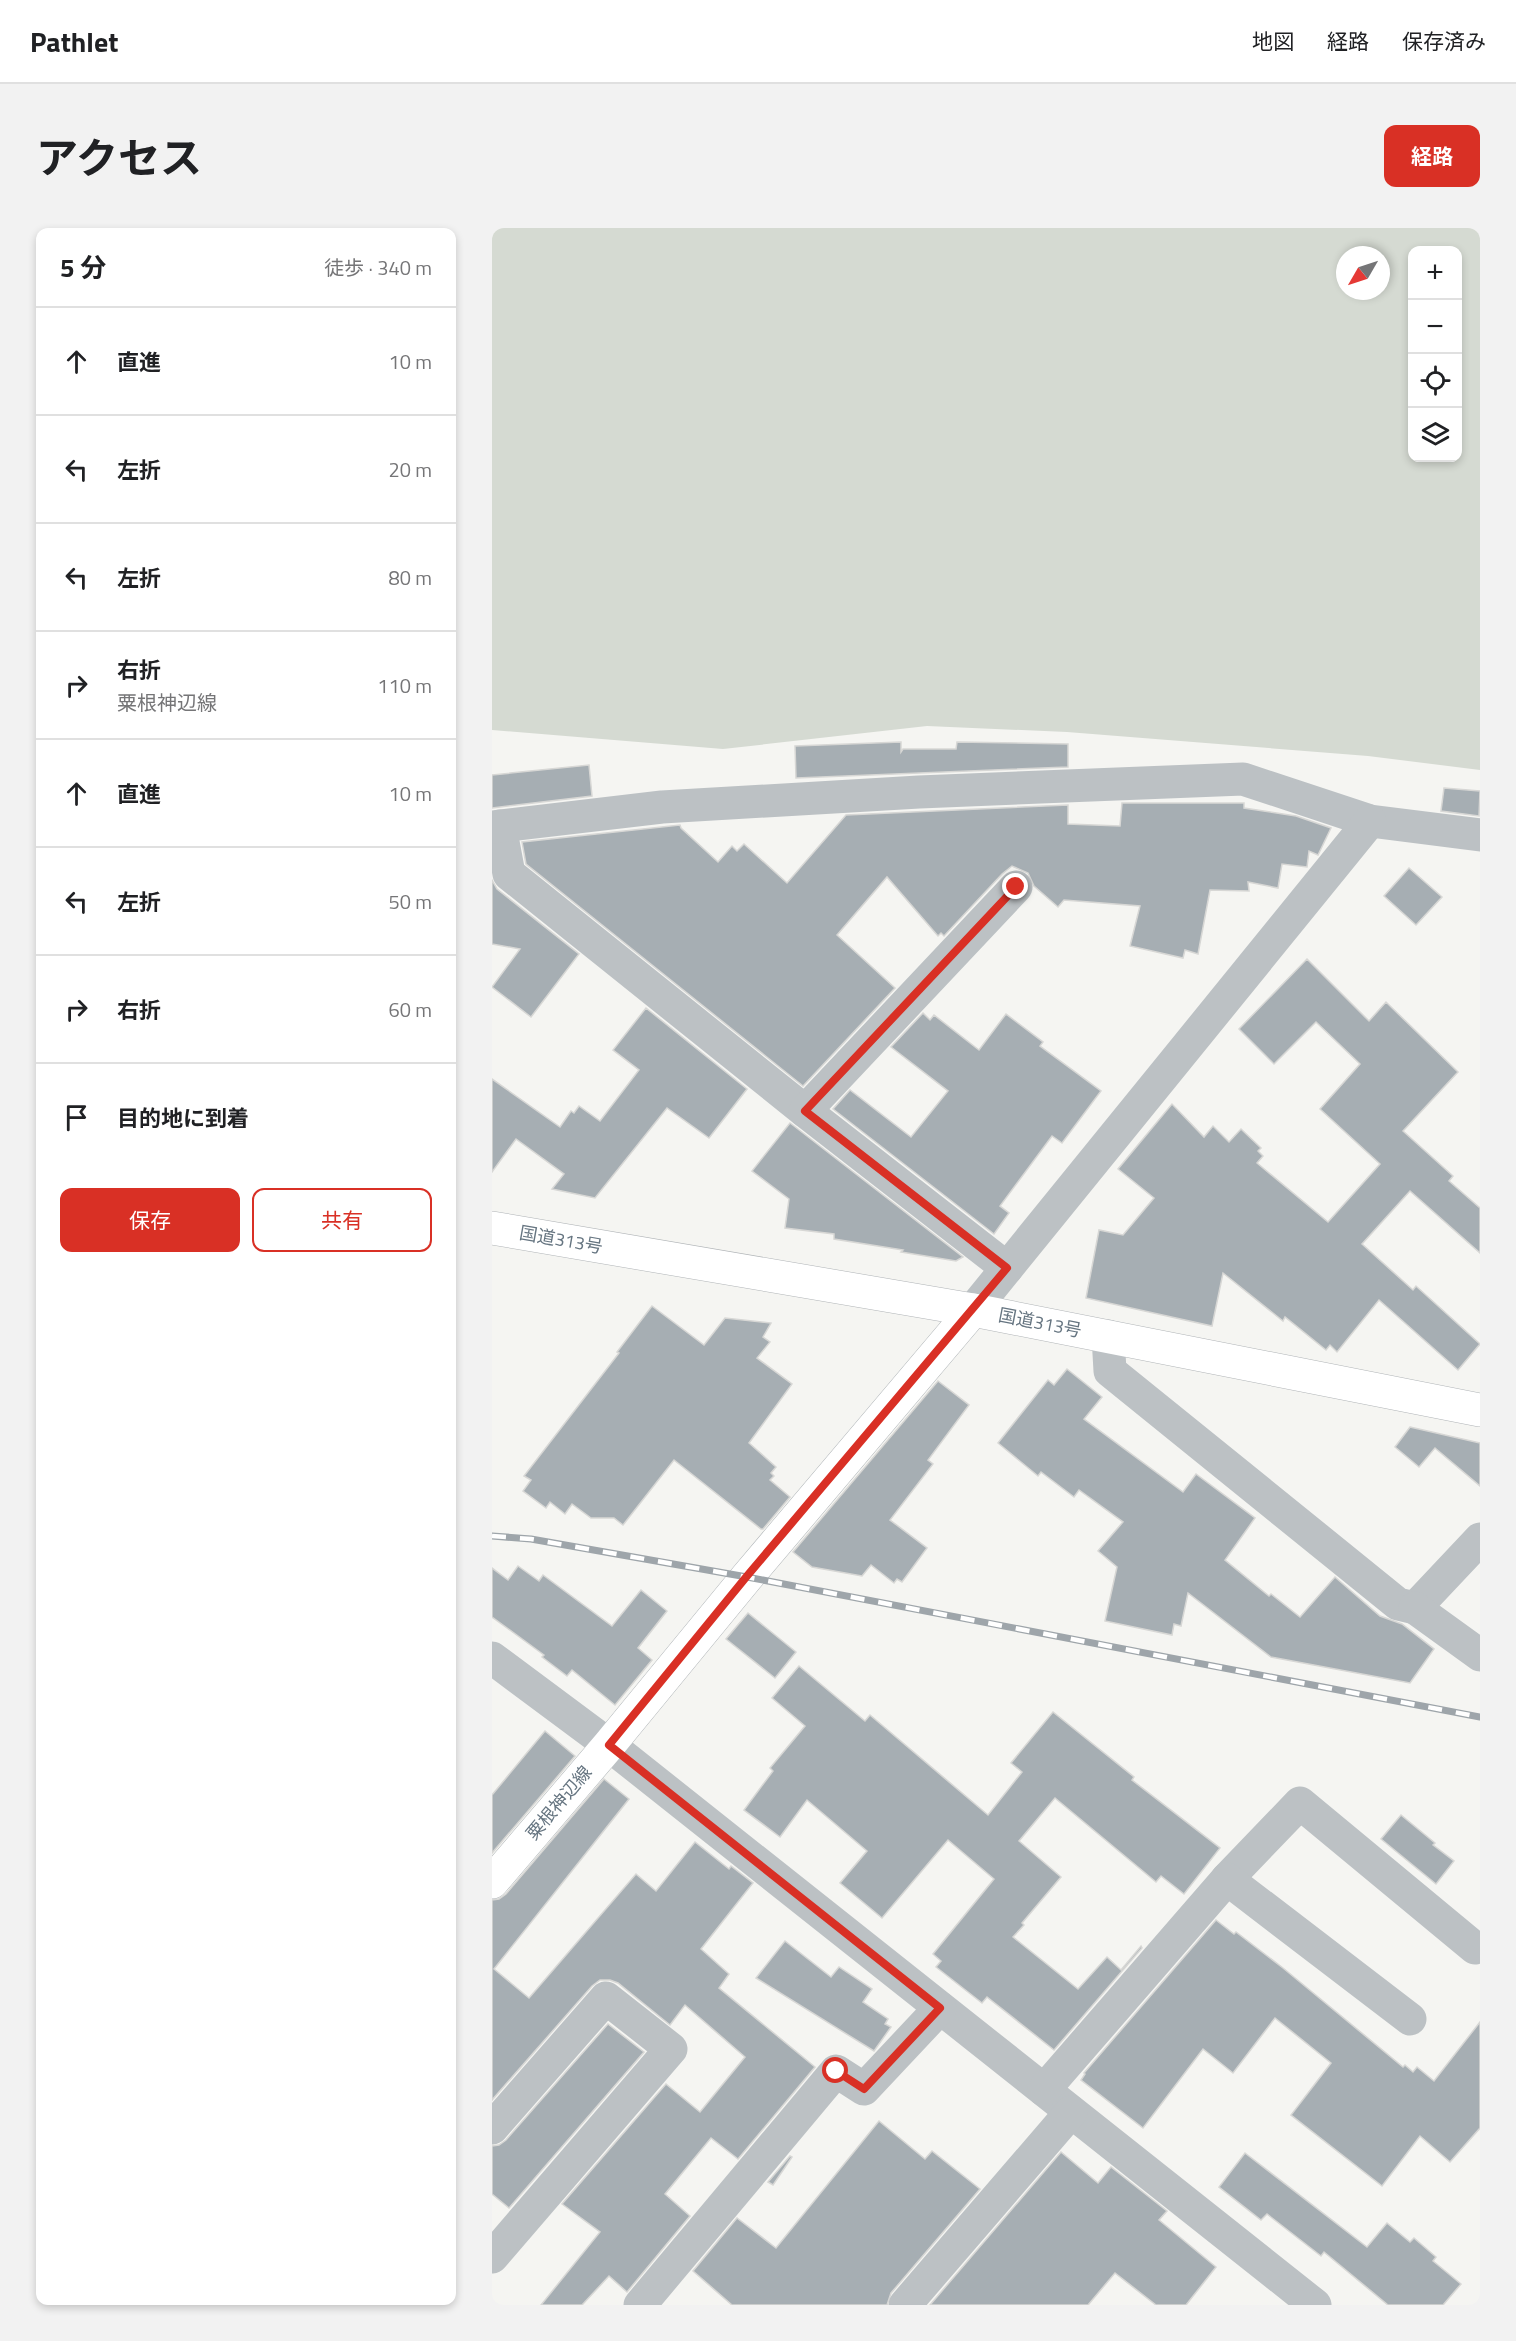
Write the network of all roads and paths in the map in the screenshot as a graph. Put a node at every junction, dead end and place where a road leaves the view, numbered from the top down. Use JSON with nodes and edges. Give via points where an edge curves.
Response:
{"nodes":[{"id":1,"x":1370,"y":820,"type":"junction"},
{"id":2,"x":496,"y":826,"type":"edge"},
{"id":3,"x":1480,"y":835,"type":"edge"},
{"id":4,"x":1016,"y":887,"type":"dead end"},
{"id":5,"x":805,"y":1111,"type":"junction"},
{"id":6,"x":492,"y":1228,"type":"edge"},
{"id":7,"x":1007,"y":1268,"type":"junction"},
{"id":8,"x":973,"y":1310,"type":"junction"},
{"id":9,"x":1108,"y":1336,"type":"junction"},
{"id":10,"x":1480,"y":1410,"type":"edge"},
{"id":11,"x":1480,"y":1539,"type":"edge"},
{"id":12,"x":1415,"y":1608,"type":"junction"},
{"id":13,"x":1480,"y":1655,"type":"edge"},
{"id":14,"x":492,"y":1658,"type":"edge"},
{"id":15,"x":609,"y":1745,"type":"junction"},
{"id":16,"x":1227,"y":1879,"type":"junction"},
{"id":17,"x":492,"y":1882,"type":"edge"},
{"id":18,"x":1475,"y":1948,"type":"dead end"},
{"id":19,"x":940,"y":2008,"type":"junction"},
{"id":20,"x":1410,"y":2019,"type":"dead end"},
{"id":21,"x":1044,"y":2090,"type":"junction"},
{"id":22,"x":1071,"y":2112,"type":"junction"},
{"id":23,"x":492,"y":2128,"type":"edge"},
{"id":24,"x":492,"y":2257,"type":"edge"},
{"id":25,"x":1313,"y":2304,"type":"edge"},
{"id":26,"x":640,"y":2305,"type":"edge"},
{"id":27,"x":905,"y":2305,"type":"edge"}],
"edges":[{"from":1,"to":2,"type":"street","via":[[1243,779],[662,807]]},
{"from":1,"to":3,"type":"street"},
{"from":1,"to":7,"type":"street"},
{"from":2,"to":5,"type":"street","via":[[509,874]]},
{"from":4,"to":5,"type":"street"},
{"from":5,"to":7,"type":"street"},
{"from":6,"to":8,"type":"main road","name":"国道313号"},
{"from":7,"to":8,"type":"street"},
{"from":8,"to":9,"type":"main road","name":"国道313号"},
{"from":8,"to":15,"type":"main road","name":"粟根神辺線"},
{"from":9,"to":10,"type":"main road","name":"国道313号"},
{"from":9,"to":12,"type":"street","via":[[1110,1371],[1398,1604]]},
{"from":11,"to":12,"type":"street"},
{"from":12,"to":13,"type":"street"},
{"from":14,"to":15,"type":"street"},
{"from":15,"to":17,"type":"main road","name":"粟根神辺線"},
{"from":15,"to":19,"type":"street"},
{"from":16,"to":18,"type":"street","via":[[1300,1803]]},
{"from":16,"to":20,"type":"street"},
{"from":16,"to":21,"type":"street"},
{"from":19,"to":21,"type":"street"},
{"from":19,"to":26,"type":"street","via":[[864,2089],[836,2071]]},
{"from":21,"to":22,"type":"street"},
{"from":22,"to":25,"type":"street"},
{"from":22,"to":27,"type":"street"},
{"from":23,"to":24,"type":"street","via":[[606,1998],[671,2049]]}]}
